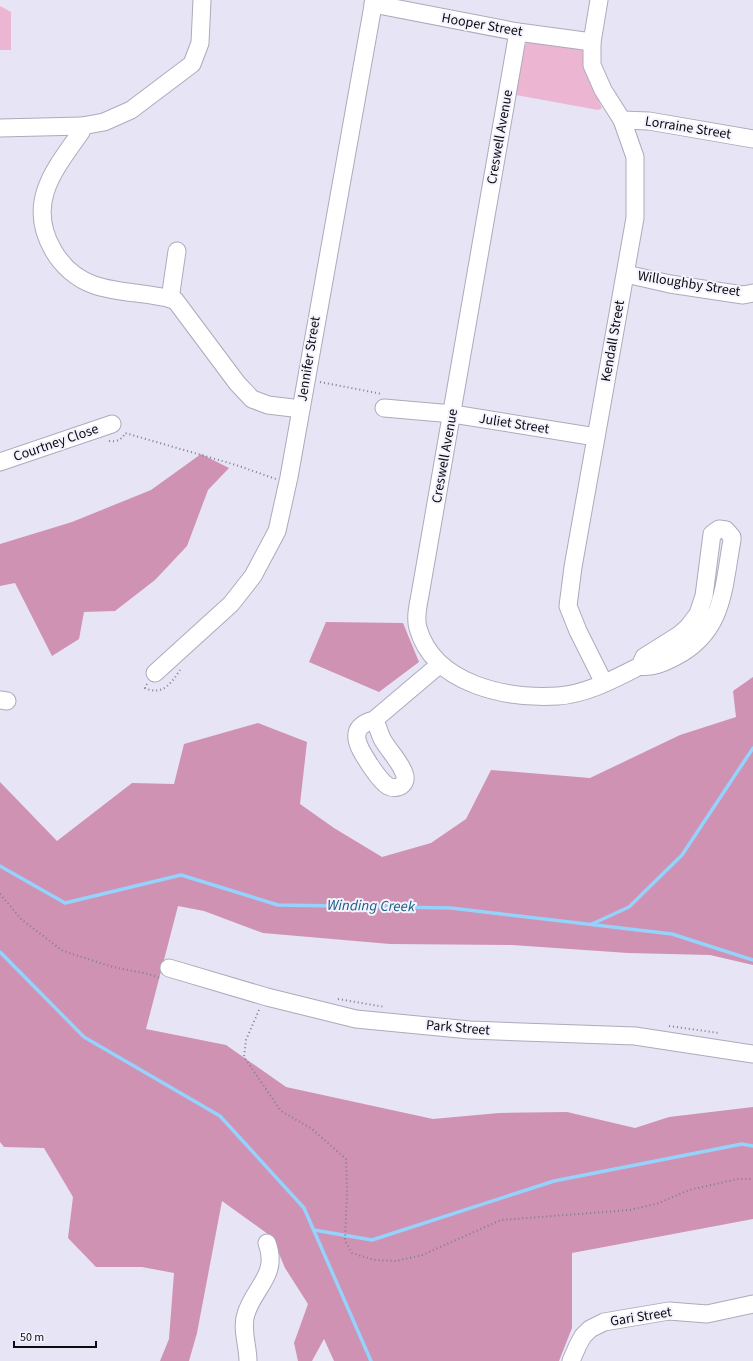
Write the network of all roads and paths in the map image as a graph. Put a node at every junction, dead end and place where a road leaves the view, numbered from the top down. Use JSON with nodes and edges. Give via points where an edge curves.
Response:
{"nodes":[{"id":1,"x":202,"y":0,"type":"edge"},
{"id":2,"x":599,"y":0,"type":"edge"},
{"id":3,"x":373,"y":2,"type":"edge"},
{"id":4,"x":518,"y":32,"type":"junction"},
{"id":5,"x":592,"y":42,"type":"junction"},
{"id":6,"x":622,"y":120,"type":"junction"},
{"id":7,"x":82,"y":126,"type":"junction"},
{"id":8,"x":0,"y":128,"type":"edge"},
{"id":9,"x":753,"y":139,"type":"edge"},
{"id":10,"x":177,"y":251,"type":"dead end"},
{"id":11,"x":626,"y":274,"type":"junction"},
{"id":12,"x":753,"y":293,"type":"edge"},
{"id":13,"x":170,"y":299,"type":"junction"},
{"id":14,"x":319,"y":382,"type":"dead end"},
{"id":15,"x":384,"y":401,"type":"joint"},
{"id":16,"x":301,"y":409,"type":"junction"},
{"id":17,"x":453,"y":414,"type":"junction"},
{"id":18,"x":112,"y":424,"type":"dead end"},
{"id":19,"x":596,"y":438,"type":"junction"},
{"id":20,"x":104,"y":440,"type":"dead end"},
{"id":21,"x":0,"y":462,"type":"edge"},
{"id":22,"x":288,"y":483,"type":"junction"},
{"id":23,"x":439,"y":665,"type":"junction"},
{"id":24,"x":640,"y":666,"type":"junction"},
{"id":25,"x":154,"y":673,"type":"dead end"},
{"id":26,"x":604,"y":684,"type":"junction"},
{"id":27,"x":374,"y":720,"type":"dead end"},
{"id":28,"x":0,"y":894,"type":"edge"},
{"id":29,"x":166,"y":974,"type":"joint"},
{"id":30,"x":332,"y":998,"type":"dead end"},
{"id":31,"x":387,"y":1007,"type":"dead end"},
{"id":32,"x":259,"y":1010,"type":"dead end"},
{"id":33,"x":668,"y":1026,"type":"dead end"},
{"id":34,"x":719,"y":1033,"type":"dead end"},
{"id":35,"x":753,"y":1054,"type":"edge"},
{"id":36,"x":753,"y":1179,"type":"edge"},
{"id":37,"x":267,"y":1243,"type":"dead end"},
{"id":38,"x":753,"y":1304,"type":"edge"},
{"id":39,"x":248,"y":1361,"type":"edge"},
{"id":40,"x":571,"y":1361,"type":"edge"}],
"edges":[{"from":1,"to":7,"type":"street","via":[[200,43],[192,64],[131,110],[104,122]]},
{"from":2,"to":5,"type":"street","name":"Kendall Street"},
{"from":3,"to":4,"type":"street","name":"Hooper Street"},
{"from":3,"to":16,"type":"street","name":"Jennifer Street"},
{"from":4,"to":5,"type":"street","name":"Hooper Street"},
{"from":4,"to":17,"type":"street","name":"Creswell Avenue"},
{"from":5,"to":6,"type":"street","name":"Kendall Street","via":[[592,65],[603,90]]},
{"from":6,"to":9,"type":"street","name":"Lorraine Street","via":[[649,121]]},
{"from":6,"to":11,"type":"street","name":"Kendall Street","via":[[635,157],[635,218]]},
{"from":7,"to":8,"type":"street"},
{"from":7,"to":13,"type":"street","via":[[82,132],[50,176],[42,214],[46,239],[60,262],[86,282]]},
{"from":10,"to":13,"type":"street"},
{"from":11,"to":12,"type":"street","name":"Willoughby Street","via":[[670,284],[743,294]]},
{"from":11,"to":19,"type":"street","name":"Kendall Street"},
{"from":13,"to":16,"type":"street","via":[[175,300],[237,383],[252,399],[268,405]]},
{"from":14,"to":15,"type":"path"},
{"from":15,"to":17,"type":"street","name":"Juliet Street"},
{"from":16,"to":22,"type":"street","name":"Jennifer Street"},
{"from":17,"to":19,"type":"street","name":"Juliet Street"},
{"from":17,"to":23,"type":"street","name":"Creswell Avenue","via":[[417,610],[418,627],[423,641]]},
{"from":18,"to":21,"type":"street","name":"Courtney Close"},
{"from":19,"to":26,"type":"street","name":"Kendall Street","via":[[568,606]]},
{"from":20,"to":22,"type":"path","via":[[116,441],[126,433]]},
{"from":22,"to":25,"type":"street","name":"Jennifer Street","via":[[277,531],[252,576],[232,604]]},
{"from":23,"to":26,"type":"street","name":"Creswell Avenue","via":[[458,678],[489,689],[528,695],[558,696]]},
{"from":23,"to":27,"type":"street"},
{"from":24,"to":24,"type":"street","name":"Creswell Avenue","via":[[644,657],[679,635],[698,614],[704,596],[712,534],[719,529],[726,530],[732,540],[719,606],[710,627],[690,650],[664,663]]},
{"from":24,"to":26,"type":"street","name":"Creswell Avenue"},
{"from":28,"to":29,"type":"path","via":[[21,919],[63,951],[113,967],[148,974]]},
{"from":29,"to":35,"type":"street","name":"Park Street","via":[[356,1019],[470,1030],[635,1036]]},
{"from":30,"to":31,"type":"path"},
{"from":32,"to":36,"type":"path","via":[[246,1040],[244,1058],[281,1111],[312,1129],[346,1159],[345,1241],[352,1253],[374,1260],[396,1261],[422,1255],[501,1220],[630,1210],[659,1203],[689,1190],[738,1179]]},
{"from":33,"to":34,"type":"path"},
{"from":37,"to":39,"type":"street","via":[[271,1264],[245,1319]]},
{"from":38,"to":40,"type":"street","name":"Gari Street","via":[[707,1314],[669,1311],[604,1322],[590,1329],[580,1340]]}]}
